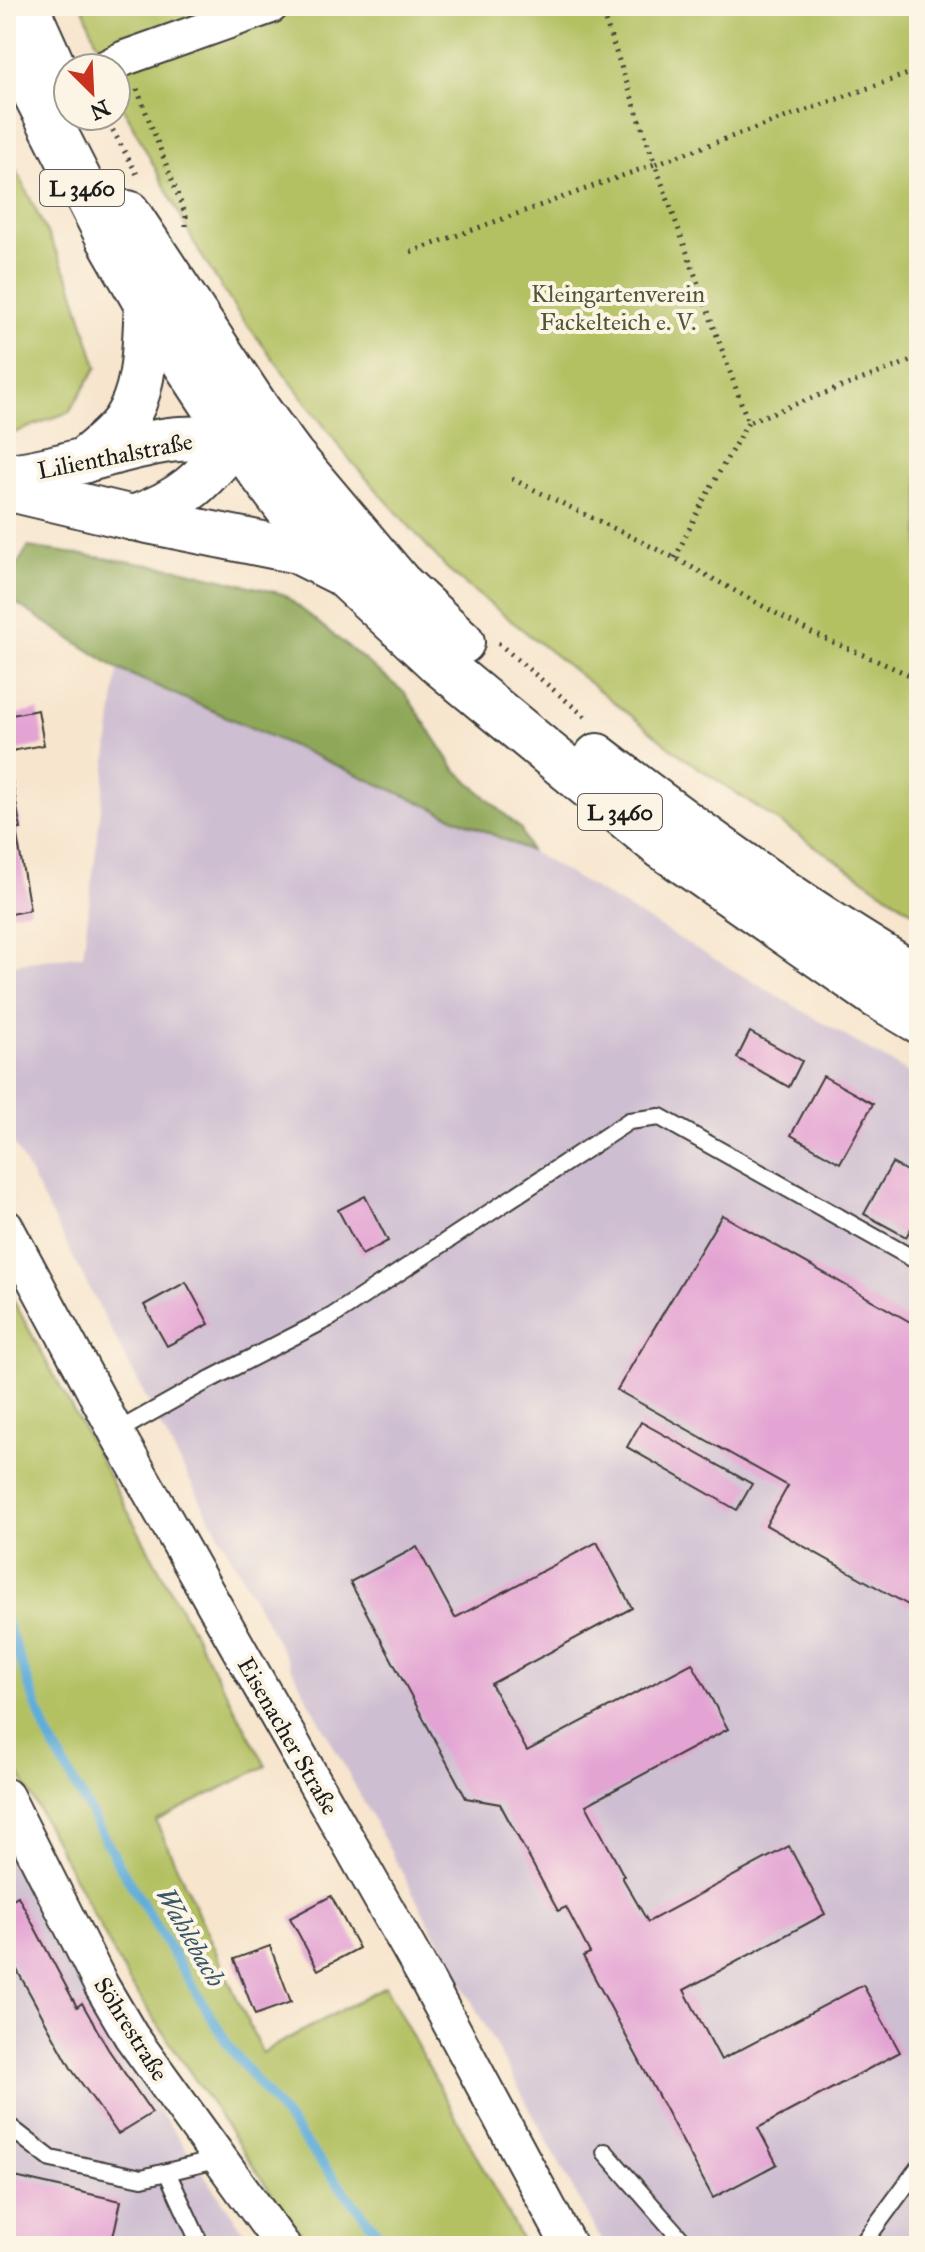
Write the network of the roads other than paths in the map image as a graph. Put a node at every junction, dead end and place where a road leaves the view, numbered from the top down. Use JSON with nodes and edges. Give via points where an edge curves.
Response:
{"nodes":[{"id":1,"x":26,"y":6,"type":"edge"},
{"id":2,"x":271,"y":6,"type":"edge"},
{"id":3,"x":6,"y":36,"type":"edge"},
{"id":4,"x":132,"y":57,"type":"edge"},
{"id":5,"x":52,"y":66,"type":"edge"},
{"id":6,"x":86,"y":132,"type":"edge"},
{"id":7,"x":128,"y":213,"type":"junction"},
{"id":8,"x":147,"y":305,"type":"junction"},
{"id":9,"x":236,"y":440,"type":"junction"},
{"id":10,"x":292,"y":456,"type":"junction"},
{"id":11,"x":83,"y":461,"type":"junction"},
{"id":12,"x":6,"y":476,"type":"edge"},
{"id":13,"x":6,"y":488,"type":"edge"},
{"id":14,"x":133,"y":518,"type":"junction"},
{"id":15,"x":343,"y":574,"type":"junction"},
{"id":16,"x":919,"y":978,"type":"edge"},
{"id":17,"x":919,"y":1021,"type":"edge"},
{"id":18,"x":6,"y":1227,"type":"edge"},
{"id":19,"x":919,"y":1262,"type":"edge"},
{"id":20,"x":116,"y":1432,"type":"junction"},
{"id":21,"x":6,"y":1796,"type":"edge"},
{"id":22,"x":6,"y":2124,"type":"edge"},
{"id":23,"x":605,"y":2152,"type":"dead end"},
{"id":24,"x":220,"y":2159,"type":"junction"},
{"id":25,"x":919,"y":2167,"type":"edge"},
{"id":26,"x":167,"y":2172,"type":"junction"},
{"id":27,"x":201,"y":2246,"type":"edge"},
{"id":28,"x":283,"y":2246,"type":"edge"},
{"id":29,"x":569,"y":2246,"type":"edge"},
{"id":30,"x":687,"y":2246,"type":"edge"},
{"id":31,"x":861,"y":2246,"type":"edge"}],
"edges":[{"from":1,"to":5,"type":"main road"},
{"from":2,"to":4,"type":"street"},
{"from":3,"to":8,"type":"main road","number":"L 3460"},
{"from":6,"to":7,"type":"main road","number":"L 3460"},
{"from":7,"to":9,"type":"main road"},
{"from":7,"to":10,"type":"main road","number":"L 3460"},
{"from":8,"to":9,"type":"main road","number":"L 3460"},
{"from":8,"to":11,"type":"main road","via":[[134,401],[123,422]]},
{"from":9,"to":10,"type":"main road"},
{"from":9,"to":11,"type":"main road","name":"Lilienthalstraße","via":[[167,440]]},
{"from":9,"to":14,"type":"main road","name":"Lilienthalstraße","via":[[189,489],[164,507]]},
{"from":9,"to":15,"type":"main road","number":"L 3460"},
{"from":10,"to":16,"type":"main road","number":"L 3460","via":[[399,583],[561,728],[780,890]]},
{"from":11,"to":12,"type":"main road","name":"Lilienthalstraße"},
{"from":13,"to":14,"type":"main road"},
{"from":14,"to":15,"type":"main road","via":[[297,551]]},
{"from":15,"to":17,"type":"main road","number":"L 3460","via":[[440,664],[661,846]]},
{"from":18,"to":20,"type":"street","name":"Eisenacher Straße"},
{"from":19,"to":20,"type":"lane","via":[[660,1117],[629,1121],[331,1317]]},
{"from":20,"to":29,"type":"street","name":"Eisenacher Straße","via":[[428,1982]]},
{"from":21,"to":24,"type":"street","name":"Söhrestraße","via":[[131,2036]]},
{"from":22,"to":26,"type":"lane","via":[[51,2159],[142,2178]]},
{"from":23,"to":30,"type":"lane"},
{"from":24,"to":26,"type":"lane"},
{"from":24,"to":28,"type":"street","name":"Söhrestraße"},
{"from":25,"to":31,"type":"lane"},
{"from":26,"to":27,"type":"lane"}]}
